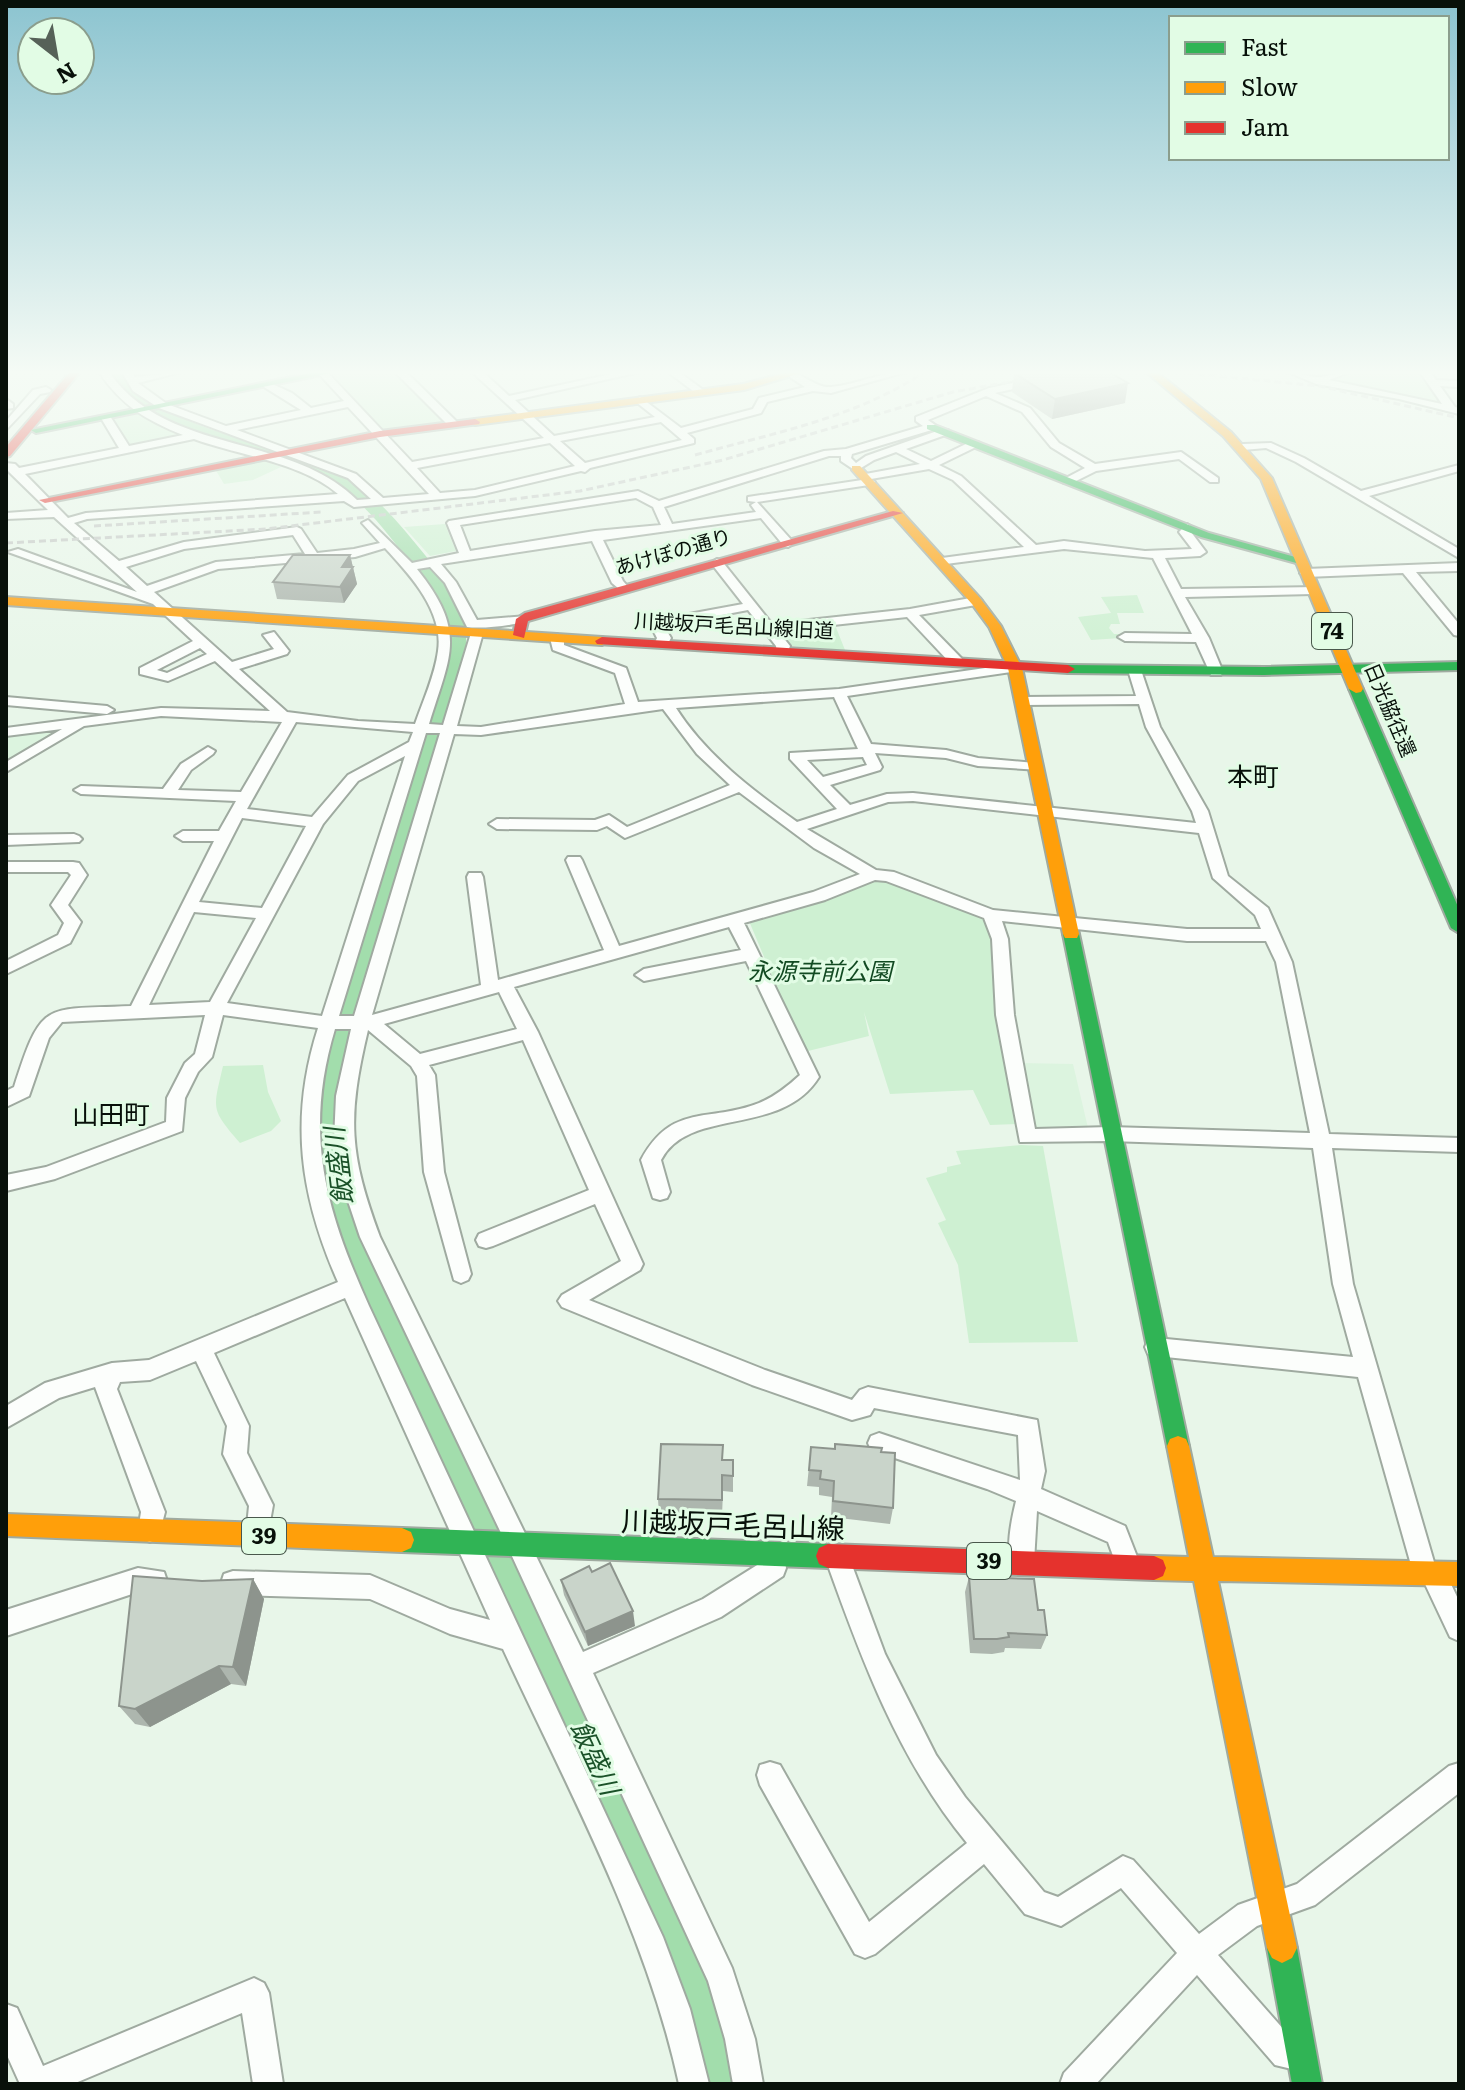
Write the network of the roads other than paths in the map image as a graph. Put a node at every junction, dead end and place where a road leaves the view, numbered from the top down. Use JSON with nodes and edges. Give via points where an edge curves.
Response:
{"nodes":[{"id":1,"x":15,"y":470,"type":"edge"},
{"id":2,"x":217,"y":470,"type":"edge"},
{"id":3,"x":304,"y":470,"type":"edge"},
{"id":4,"x":328,"y":470,"type":"edge"},
{"id":5,"x":413,"y":470,"type":"edge"},
{"id":6,"x":583,"y":470,"type":"edge"},
{"id":7,"x":777,"y":470,"type":"edge"},
{"id":8,"x":859,"y":470,"type":"junction"},
{"id":9,"x":866,"y":470,"type":"edge"},
{"id":10,"x":940,"y":470,"type":"edge"},
{"id":11,"x":1039,"y":470,"type":"edge"},
{"id":12,"x":1090,"y":470,"type":"edge"},
{"id":13,"x":1200,"y":470,"type":"edge"},
{"id":14,"x":1258,"y":470,"type":"edge"},
{"id":15,"x":1313,"y":470,"type":"edge"},
{"id":16,"x":1453,"y":470,"type":"edge"},
{"id":17,"x":1214,"y":480,"type":"dead end"},
{"id":18,"x":1068,"y":481,"type":"junction"},
{"id":19,"x":736,"y":483,"type":"junction"},
{"id":20,"x":1360,"y":495,"type":"junction"},
{"id":21,"x":438,"y":497,"type":"junction"},
{"id":22,"x":752,"y":499,"type":"junction"},
{"id":23,"x":352,"y":500,"type":"junction"},
{"id":24,"x":378,"y":502,"type":"junction"},
{"id":25,"x":658,"y":505,"type":"junction"},
{"id":26,"x":56,"y":511,"type":"junction"},
{"id":27,"x":897,"y":513,"type":"junction"},
{"id":28,"x":764,"y":514,"type":"junction"},
{"id":29,"x":6,"y":516,"type":"edge"},
{"id":30,"x":368,"y":523,"type":"dead end"},
{"id":31,"x":1187,"y":528,"type":"junction"},
{"id":32,"x":668,"y":529,"type":"junction"},
{"id":33,"x":595,"y":535,"type":"junction"},
{"id":34,"x":788,"y":543,"type":"junction"},
{"id":35,"x":388,"y":544,"type":"junction"},
{"id":36,"x":1034,"y":550,"type":"junction"},
{"id":37,"x":14,"y":552,"type":"dead end"},
{"id":38,"x":1157,"y":554,"type":"junction"},
{"id":39,"x":1459,"y":554,"type":"edge"},
{"id":40,"x":466,"y":555,"type":"junction"},
{"id":41,"x":313,"y":557,"type":"junction"},
{"id":42,"x":431,"y":562,"type":"junction"},
{"id":43,"x":942,"y":562,"type":"junction"},
{"id":44,"x":717,"y":563,"type":"junction"},
{"id":45,"x":118,"y":566,"type":"junction"},
{"id":46,"x":408,"y":567,"type":"junction"},
{"id":47,"x":1459,"y":567,"type":"edge"},
{"id":48,"x":1408,"y":571,"type":"junction"},
{"id":49,"x":1306,"y":574,"type":"junction"},
{"id":50,"x":624,"y":589,"type":"junction"},
{"id":51,"x":143,"y":591,"type":"junction"},
{"id":52,"x":1175,"y":593,"type":"junction"},
{"id":53,"x":6,"y":601,"type":"edge"},
{"id":54,"x":976,"y":601,"type":"junction"},
{"id":55,"x":751,"y":606,"type":"junction"},
{"id":56,"x":160,"y":607,"type":"junction"},
{"id":57,"x":910,"y":613,"type":"junction"},
{"id":58,"x":520,"y":627,"type":"junction"},
{"id":59,"x":769,"y":628,"type":"junction"},
{"id":60,"x":444,"y":630,"type":"junction"},
{"id":61,"x":473,"y":632,"type":"junction"},
{"id":62,"x":1459,"y":632,"type":"edge"},
{"id":63,"x":269,"y":635,"type":"dead end"},
{"id":64,"x":1125,"y":637,"type":"dead end"},
{"id":65,"x":557,"y":638,"type":"junction"},
{"id":66,"x":1202,"y":638,"type":"junction"},
{"id":67,"x":201,"y":642,"type":"junction"},
{"id":68,"x":661,"y":644,"type":"junction"},
{"id":69,"x":782,"y":651,"type":"junction"},
{"id":70,"x":216,"y":655,"type":"junction"},
{"id":71,"x":1459,"y":666,"type":"edge"},
{"id":72,"x":231,"y":667,"type":"junction"},
{"id":73,"x":964,"y":668,"type":"junction"},
{"id":74,"x":1015,"y":668,"type":"junction"},
{"id":75,"x":1135,"y":670,"type":"junction"},
{"id":76,"x":1216,"y":672,"type":"junction"},
{"id":77,"x":1350,"y":672,"type":"junction"},
{"id":78,"x":839,"y":693,"type":"junction"},
{"id":79,"x":1144,"y":700,"type":"junction"},
{"id":80,"x":6,"y":701,"type":"edge"},
{"id":81,"x":1023,"y":701,"type":"junction"},
{"id":82,"x":666,"y":703,"type":"junction"},
{"id":83,"x":633,"y":707,"type":"junction"},
{"id":84,"x":120,"y":716,"type":"junction"},
{"id":85,"x":285,"y":716,"type":"junction"},
{"id":86,"x":78,"y":723,"type":"junction"},
{"id":87,"x":6,"y":732,"type":"edge"},
{"id":88,"x":448,"y":732,"type":"junction"},
{"id":89,"x":421,"y":735,"type":"junction"},
{"id":90,"x":208,"y":751,"type":"dead end"},
{"id":91,"x":865,"y":751,"type":"junction"},
{"id":92,"x":1035,"y":767,"type":"junction"},
{"id":93,"x":6,"y":768,"type":"edge"},
{"id":94,"x":820,"y":783,"type":"junction"},
{"id":95,"x":740,"y":786,"type":"junction"},
{"id":96,"x":81,"y":790,"type":"dead end"},
{"id":97,"x":168,"y":793,"type":"junction"},
{"id":98,"x":245,"y":797,"type":"junction"},
{"id":99,"x":846,"y":810,"type":"junction"},
{"id":100,"x":1045,"y":810,"type":"junction"},
{"id":101,"x":237,"y":813,"type":"junction"},
{"id":102,"x":316,"y":822,"type":"junction"},
{"id":103,"x":497,"y":824,"type":"dead end"},
{"id":104,"x":796,"y":827,"type":"junction"},
{"id":105,"x":1205,"y":829,"type":"junction"},
{"id":106,"x":183,"y":836,"type":"dead end"},
{"id":107,"x":224,"y":836,"type":"junction"},
{"id":108,"x":74,"y":839,"type":"dead end"},
{"id":109,"x":6,"y":840,"type":"edge"},
{"id":110,"x":574,"y":860,"type":"dead end"},
{"id":111,"x":6,"y":867,"type":"edge"},
{"id":112,"x":873,"y":875,"type":"junction"},
{"id":113,"x":475,"y":877,"type":"dead end"},
{"id":114,"x":190,"y":906,"type":"junction"},
{"id":115,"x":267,"y":914,"type":"junction"},
{"id":116,"x":991,"y":915,"type":"junction"},
{"id":117,"x":734,"y":919,"type":"junction"},
{"id":118,"x":1068,"y":924,"type":"junction"},
{"id":119,"x":1459,"y":928,"type":"edge"},
{"id":120,"x":1271,"y":935,"type":"junction"},
{"id":121,"x":614,"y":953,"type":"junction"},
{"id":122,"x":752,"y":954,"type":"junction"},
{"id":123,"x":6,"y":968,"type":"edge"},
{"id":124,"x":644,"y":975,"type":"dead end"},
{"id":125,"x":497,"y":986,"type":"junction"},
{"id":126,"x":216,"y":1008,"type":"junction"},
{"id":127,"x":137,"y":1012,"type":"junction"},
{"id":128,"x":365,"y":1022,"type":"junction"},
{"id":129,"x":329,"y":1023,"type":"junction"},
{"id":130,"x":529,"y":1032,"type":"junction"},
{"id":131,"x":417,"y":1061,"type":"junction"},
{"id":132,"x":6,"y":1100,"type":"edge"},
{"id":133,"x":1110,"y":1134,"type":"junction"},
{"id":134,"x":1321,"y":1140,"type":"junction"},
{"id":135,"x":1459,"y":1145,"type":"edge"},
{"id":136,"x":6,"y":1183,"type":"edge"},
{"id":137,"x":660,"y":1192,"type":"dead end"},
{"id":138,"x":599,"y":1194,"type":"junction"},
{"id":139,"x":486,"y":1240,"type":"dead end"},
{"id":140,"x":461,"y":1274,"type":"dead end"},
{"id":141,"x":351,"y":1286,"type":"junction"},
{"id":142,"x":200,"y":1347,"type":"junction"},
{"id":143,"x":1156,"y":1347,"type":"junction"},
{"id":144,"x":1368,"y":1368,"type":"junction"},
{"id":145,"x":112,"y":1373,"type":"junction"},
{"id":146,"x":6,"y":1418,"type":"edge"},
{"id":147,"x":879,"y":1443,"type":"dead end"},
{"id":148,"x":1030,"y":1498,"type":"junction"},
{"id":149,"x":6,"y":1525,"type":"edge"},
{"id":150,"x":150,"y":1531,"type":"junction"},
{"id":151,"x":258,"y":1536,"type":"junction"},
{"id":152,"x":465,"y":1543,"type":"junction"},
{"id":153,"x":520,"y":1546,"type":"junction"},
{"id":154,"x":774,"y":1555,"type":"junction"},
{"id":155,"x":837,"y":1557,"type":"junction"},
{"id":156,"x":1022,"y":1562,"type":"junction"},
{"id":157,"x":1129,"y":1567,"type":"junction"},
{"id":158,"x":1202,"y":1567,"type":"junction"},
{"id":159,"x":1429,"y":1572,"type":"junction"},
{"id":160,"x":1459,"y":1574,"type":"edge"},
{"id":161,"x":184,"y":1583,"type":"edge"},
{"id":162,"x":215,"y":1586,"type":"edge"},
{"id":163,"x":6,"y":1623,"type":"edge"},
{"id":164,"x":1459,"y":1628,"type":"edge"},
{"id":165,"x":512,"y":1639,"type":"junction"},
{"id":166,"x":575,"y":1668,"type":"junction"},
{"id":167,"x":770,"y":1775,"type":"dead end"},
{"id":168,"x":1459,"y":1776,"type":"edge"},
{"id":169,"x":985,"y":1846,"type":"junction"},
{"id":170,"x":1274,"y":1907,"type":"junction"},
{"id":171,"x":1198,"y":1952,"type":"junction"},
{"id":172,"x":6,"y":2019,"type":"edge"},
{"id":173,"x":1305,"y":2070,"type":"edge"},
{"id":174,"x":36,"y":2084,"type":"edge"},
{"id":175,"x":268,"y":2084,"type":"edge"},
{"id":176,"x":694,"y":2084,"type":"edge"},
{"id":177,"x":748,"y":2084,"type":"edge"},
{"id":178,"x":1075,"y":2084,"type":"edge"}],
"edges":[{"from":1,"to":26,"type":"street"},
{"from":2,"to":26,"type":"main road"},
{"from":3,"to":23,"type":"street"},
{"from":4,"to":24,"type":"street","via":[[352,476]]},
{"from":5,"to":21,"type":"street"},
{"from":6,"to":21,"type":"street"},
{"from":7,"to":19,"type":"street"},
{"from":8,"to":9,"type":"street"},
{"from":8,"to":22,"type":"street"},
{"from":8,"to":27,"type":"main road"},
{"from":10,"to":36,"type":"street","via":[[957,478]]},
{"from":11,"to":18,"type":"main road"},
{"from":12,"to":18,"type":"street"},
{"from":13,"to":17,"type":"street"},
{"from":14,"to":49,"type":"main road","name":"日光脇往還","number":"74","via":[[1275,495]]},
{"from":15,"to":20,"type":"street"},
{"from":16,"to":20,"type":"street"},
{"from":18,"to":31,"type":"main road"},
{"from":19,"to":22,"type":"street"},
{"from":19,"to":25,"type":"street"},
{"from":20,"to":39,"type":"street"},
{"from":21,"to":24,"type":"street"},
{"from":22,"to":28,"type":"street"},
{"from":23,"to":24,"type":"street"},
{"from":23,"to":26,"type":"street","via":[[86,516]]},
{"from":25,"to":32,"type":"street"},
{"from":25,"to":40,"type":"street","via":[[638,494],[453,523]]},
{"from":26,"to":29,"type":"street"},
{"from":26,"to":45,"type":"street"},
{"from":27,"to":34,"type":"main road","name":"あけぼの通り"},
{"from":27,"to":43,"type":"main road"},
{"from":28,"to":32,"type":"street"},
{"from":28,"to":34,"type":"street"},
{"from":30,"to":35,"type":"street"},
{"from":31,"to":38,"type":"street","via":[[1200,552]]},
{"from":31,"to":49,"type":"main road"},
{"from":32,"to":33,"type":"street"},
{"from":33,"to":40,"type":"street"},
{"from":33,"to":50,"type":"street"},
{"from":34,"to":44,"type":"main road","name":"あけぼの通り"},
{"from":35,"to":41,"type":"street"},
{"from":35,"to":46,"type":"street"},
{"from":36,"to":38,"type":"street","via":[[1072,545]]},
{"from":36,"to":43,"type":"street"},
{"from":37,"to":56,"type":"street"},
{"from":38,"to":52,"type":"street"},
{"from":40,"to":42,"type":"street"},
{"from":41,"to":45,"type":"street","via":[[297,531],[198,540]]},
{"from":41,"to":51,"type":"street","via":[[216,566]]},
{"from":42,"to":46,"type":"street"},
{"from":42,"to":58,"type":"street","via":[[450,582],[472,624],[509,618]]},
{"from":43,"to":54,"type":"main road"},
{"from":44,"to":50,"type":"main road","name":"あけぼの通り"},
{"from":44,"to":55,"type":"street"},
{"from":45,"to":51,"type":"street"},
{"from":46,"to":60,"type":"street","via":[[428,592]]},
{"from":47,"to":48,"type":"street"},
{"from":48,"to":49,"type":"street"},
{"from":48,"to":62,"type":"street"},
{"from":49,"to":52,"type":"street"},
{"from":49,"to":77,"type":"main road","name":"日光脇往還","number":"74"},
{"from":50,"to":58,"type":"main road","name":"あけぼの通り"},
{"from":51,"to":56,"type":"street"},
{"from":52,"to":66,"type":"street"},
{"from":53,"to":56,"type":"main road","name":"川越坂戸毛呂山線旧道"},
{"from":54,"to":57,"type":"street"},
{"from":54,"to":74,"type":"main road"},
{"from":55,"to":59,"type":"street"},
{"from":55,"to":68,"type":"street","via":[[656,624],[664,638]]},
{"from":56,"to":60,"type":"main road","name":"川越坂戸毛呂山線旧道"},
{"from":56,"to":67,"type":"street"},
{"from":57,"to":59,"type":"street"},
{"from":57,"to":73,"type":"street"},
{"from":58,"to":61,"type":"main road","name":"川越坂戸毛呂山線旧道"},
{"from":58,"to":65,"type":"main road","name":"川越坂戸毛呂山線旧道"},
{"from":59,"to":69,"type":"street"},
{"from":60,"to":61,"type":"main road","name":"川越坂戸毛呂山線旧道"},
{"from":60,"to":89,"type":"street","via":[[442,666]]},
{"from":61,"to":88,"type":"street"},
{"from":63,"to":72,"type":"street","via":[[282,651]]},
{"from":64,"to":66,"type":"street"},
{"from":65,"to":68,"type":"main road","name":"川越坂戸毛呂山線旧道"},
{"from":65,"to":83,"type":"street","via":[[558,647],[621,671]]},
{"from":66,"to":76,"type":"street"},
{"from":67,"to":70,"type":"street"},
{"from":67,"to":70,"type":"street","via":[[145,671],[168,677]]},
{"from":68,"to":69,"type":"main road","name":"川越坂戸毛呂山線旧道"},
{"from":69,"to":73,"type":"main road","name":"川越坂戸毛呂山線旧道"},
{"from":70,"to":72,"type":"street"},
{"from":71,"to":77,"type":"main road","name":"川越坂戸毛呂山線旧道"},
{"from":72,"to":85,"type":"street"},
{"from":73,"to":74,"type":"main road","name":"川越坂戸毛呂山線旧道"},
{"from":73,"to":78,"type":"street"},
{"from":74,"to":75,"type":"main road","name":"川越坂戸毛呂山線旧道"},
{"from":74,"to":81,"type":"main road"},
{"from":75,"to":76,"type":"main road","name":"川越坂戸毛呂山線旧道"},
{"from":75,"to":79,"type":"street"},
{"from":76,"to":77,"type":"main road","name":"川越坂戸毛呂山線旧道"},
{"from":77,"to":119,"type":"main road","name":"日光脇往還","number":"74"},
{"from":78,"to":82,"type":"street"},
{"from":78,"to":91,"type":"street"},
{"from":79,"to":81,"type":"street"},
{"from":79,"to":105,"type":"street"},
{"from":80,"to":84,"type":"street","via":[[121,711]]},
{"from":81,"to":92,"type":"main road"},
{"from":82,"to":83,"type":"street"},
{"from":82,"to":95,"type":"street","via":[[695,743]]},
{"from":83,"to":88,"type":"street"},
{"from":84,"to":85,"type":"street"},
{"from":84,"to":86,"type":"street"},
{"from":85,"to":89,"type":"street"},
{"from":85,"to":98,"type":"street","via":[[289,721]]},
{"from":86,"to":87,"type":"street"},
{"from":86,"to":93,"type":"street"},
{"from":88,"to":89,"type":"street"},
{"from":88,"to":128,"type":"street"},
{"from":89,"to":102,"type":"street","via":[[353,778]]},
{"from":89,"to":129,"type":"street"},
{"from":90,"to":97,"type":"street","via":[[186,767]]},
{"from":91,"to":92,"type":"street","via":[[946,754]]},
{"from":91,"to":94,"type":"street","via":[[875,767]]},
{"from":91,"to":94,"type":"street","via":[[795,756]]},
{"from":92,"to":100,"type":"main road"},
{"from":94,"to":99,"type":"street"},
{"from":95,"to":103,"type":"street","via":[[625,833],[609,820],[597,825]]},
{"from":95,"to":104,"type":"street"},
{"from":96,"to":97,"type":"street"},
{"from":97,"to":98,"type":"street"},
{"from":98,"to":101,"type":"street"},
{"from":99,"to":100,"type":"street","via":[[913,797]]},
{"from":99,"to":104,"type":"street"},
{"from":100,"to":105,"type":"street"},
{"from":100,"to":118,"type":"main road"},
{"from":101,"to":102,"type":"street"},
{"from":101,"to":107,"type":"street"},
{"from":102,"to":115,"type":"street"},
{"from":104,"to":112,"type":"street"},
{"from":105,"to":120,"type":"street","via":[[1221,878],[1262,912]]},
{"from":106,"to":107,"type":"street"},
{"from":107,"to":114,"type":"street"},
{"from":108,"to":109,"type":"street"},
{"from":110,"to":121,"type":"street"},
{"from":111,"to":123,"type":"street","via":[[73,867],[79,875],[59,905],[73,922],[68,933]]},
{"from":112,"to":116,"type":"street"},
{"from":112,"to":117,"type":"street"},
{"from":113,"to":125,"type":"street"},
{"from":114,"to":115,"type":"street"},
{"from":114,"to":127,"type":"street"},
{"from":115,"to":126,"type":"street"},
{"from":116,"to":118,"type":"street"},
{"from":116,"to":133,"type":"street","via":[[1000,939],[1005,1015],[1027,1137]]},
{"from":117,"to":121,"type":"street"},
{"from":117,"to":122,"type":"street"},
{"from":118,"to":120,"type":"street","via":[[1187,935]]},
{"from":118,"to":133,"type":"main road"},
{"from":120,"to":134,"type":"street","via":[[1284,962]]},
{"from":121,"to":125,"type":"street"},
{"from":122,"to":124,"type":"street"},
{"from":122,"to":137,"type":"street","via":[[810,1077],[764,1109],[688,1125],[663,1138],[651,1160]]},
{"from":125,"to":128,"type":"street"},
{"from":125,"to":130,"type":"street"},
{"from":126,"to":127,"type":"street"},
{"from":126,"to":129,"type":"street"},
{"from":126,"to":136,"type":"street","via":[[203,1057],[176,1098],[175,1126],[48,1174]]},
{"from":127,"to":132,"type":"street","via":[[53,1018],[35,1050],[22,1091]]},
{"from":128,"to":129,"type":"street"},
{"from":128,"to":131,"type":"street"},
{"from":128,"to":153,"type":"street","via":[[347,1083],[344,1139],[354,1191],[386,1270]]},
{"from":129,"to":141,"type":"street","via":[[312,1091],[309,1139],[324,1220]]},
{"from":130,"to":131,"type":"street"},
{"from":130,"to":138,"type":"street"},
{"from":131,"to":140,"type":"street","via":[[426,1075],[434,1172]]},
{"from":133,"to":134,"type":"street"},
{"from":133,"to":143,"type":"main road"},
{"from":134,"to":135,"type":"street"},
{"from":134,"to":144,"type":"street","via":[[1343,1284]]},
{"from":138,"to":139,"type":"street"},
{"from":138,"to":148,"type":"street","via":[[633,1264],[569,1301],[852,1410],[862,1408],[868,1397],[1029,1427]]},
{"from":141,"to":142,"type":"street"},
{"from":141,"to":152,"type":"street"},
{"from":142,"to":145,"type":"street","via":[[150,1370]]},
{"from":142,"to":151,"type":"street","via":[[238,1426],[235,1454],[261,1505]]},
{"from":143,"to":144,"type":"street"},
{"from":143,"to":158,"type":"main road"},
{"from":144,"to":159,"type":"street"},
{"from":145,"to":146,"type":"street","via":[[42,1394]]},
{"from":145,"to":150,"type":"street","via":[[106,1389],[153,1512]]},
{"from":147,"to":148,"type":"street","via":[[991,1479]]},
{"from":148,"to":156,"type":"street"},
{"from":148,"to":157,"type":"street","via":[[1117,1534]]},
{"from":149,"to":150,"type":"main road","name":"川越坂戸毛呂山線","number":"39"},
{"from":150,"to":151,"type":"main road","name":"川越坂戸毛呂山線","number":"39"},
{"from":151,"to":152,"type":"main road","name":"川越坂戸毛呂山線","number":"39"},
{"from":152,"to":153,"type":"main road","name":"川越坂戸毛呂山線","number":"39"},
{"from":152,"to":165,"type":"street"},
{"from":153,"to":154,"type":"main road","name":"川越坂戸毛呂山線","number":"39"},
{"from":153,"to":166,"type":"street"},
{"from":154,"to":155,"type":"main road","name":"川越坂戸毛呂山線","number":"39"},
{"from":154,"to":166,"type":"street","via":[[774,1568],[712,1608]]},
{"from":155,"to":156,"type":"main road","name":"川越坂戸毛呂山線","number":"39"},
{"from":155,"to":169,"type":"street","via":[[874,1660],[900,1713],[927,1764]]},
{"from":156,"to":157,"type":"main road","name":"川越坂戸毛呂山線","number":"39"},
{"from":157,"to":158,"type":"main road","name":"川越坂戸毛呂山線","number":"39"},
{"from":158,"to":159,"type":"main road","name":"川越坂戸毛呂山線","number":"39"},
{"from":158,"to":170,"type":"main road"},
{"from":159,"to":160,"type":"main road","name":"川越坂戸毛呂山線","number":"39"},
{"from":159,"to":164,"type":"street"},
{"from":161,"to":163,"type":"street","via":[[138,1580]]},
{"from":162,"to":165,"type":"street","via":[[370,1587],[450,1621]]},
{"from":165,"to":176,"type":"street","via":[[648,1933],[675,2007]]},
{"from":166,"to":177,"type":"street","via":[[722,1978]]},
{"from":167,"to":169,"type":"street","via":[[865,1944]]},
{"from":168,"to":170,"type":"street","via":[[1305,1895]]},
{"from":169,"to":171,"type":"street","via":[[1035,1904],[1061,1912],[1123,1870]]},
{"from":170,"to":171,"type":"street","via":[[1248,1915]]},
{"from":170,"to":173,"type":"main road"},
{"from":171,"to":173,"type":"street"},
{"from":171,"to":178,"type":"street"},
{"from":172,"to":174,"type":"street"},
{"from":174,"to":175,"type":"street","via":[[254,1993]]}]}
